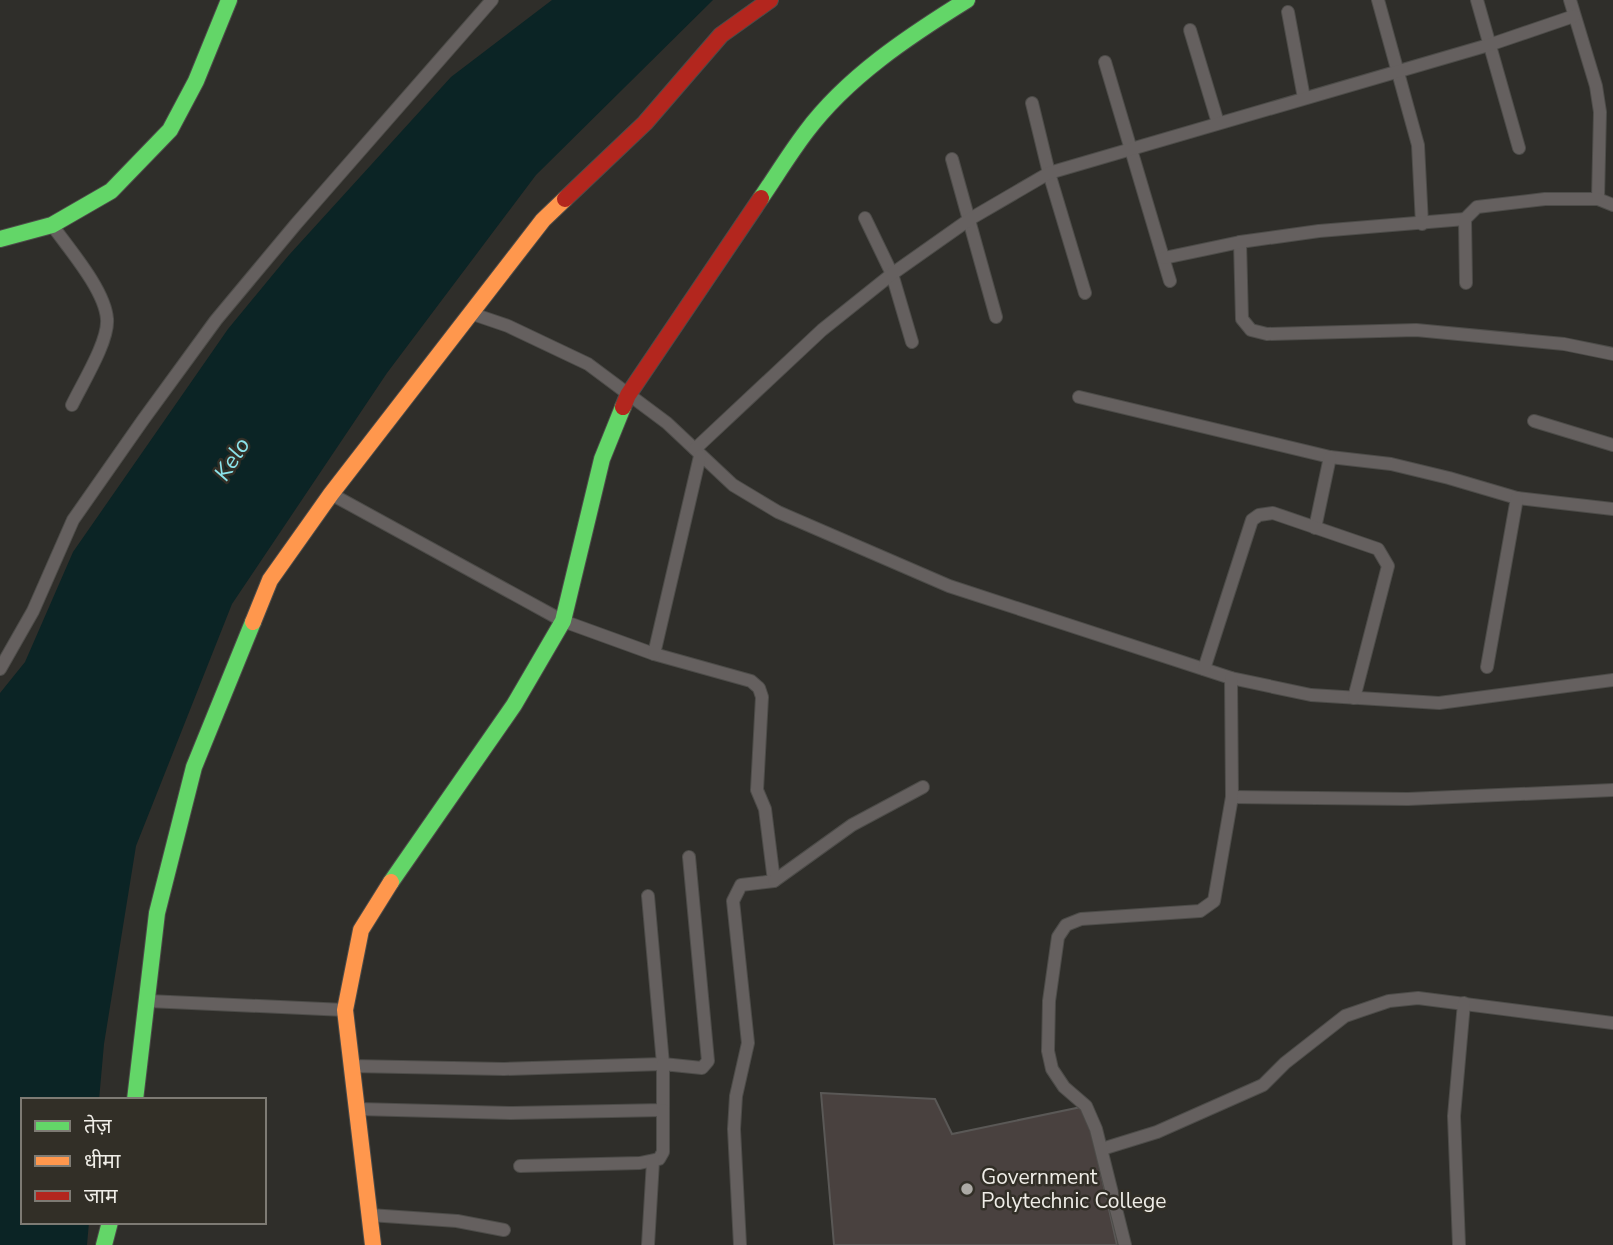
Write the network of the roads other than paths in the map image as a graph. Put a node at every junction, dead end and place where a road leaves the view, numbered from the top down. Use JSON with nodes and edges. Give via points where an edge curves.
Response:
{"nodes":[{"id":1,"x":229,"y":0,"type":"edge"},
{"id":2,"x":492,"y":0,"type":"edge"},
{"id":3,"x":770,"y":0,"type":"edge"},
{"id":4,"x":967,"y":0,"type":"edge"},
{"id":5,"x":1378,"y":0,"type":"edge"},
{"id":6,"x":1477,"y":0,"type":"edge"},
{"id":7,"x":1570,"y":0,"type":"edge"},
{"id":8,"x":1289,"y":12,"type":"dead end"},
{"id":9,"x":1574,"y":16,"type":"junction"},
{"id":10,"x":1190,"y":30,"type":"dead end"},
{"id":11,"x":1492,"y":44,"type":"junction"},
{"id":12,"x":1105,"y":62,"type":"dead end"},
{"id":13,"x":1398,"y":71,"type":"junction"},
{"id":14,"x":1304,"y":98,"type":"junction"},
{"id":15,"x":1032,"y":103,"type":"dead end"},
{"id":16,"x":1218,"y":123,"type":"junction"},
{"id":17,"x":1131,"y":148,"type":"junction"},
{"id":18,"x":1519,"y":148,"type":"dead end"},
{"id":19,"x":952,"y":159,"type":"dead end"},
{"id":20,"x":1049,"y":173,"type":"junction"},
{"id":21,"x":1598,"y":199,"type":"junction"},
{"id":22,"x":1613,"y":205,"type":"edge"},
{"id":23,"x":865,"y":218,"type":"dead end"},
{"id":24,"x":970,"y":219,"type":"junction"},
{"id":25,"x":1465,"y":219,"type":"junction"},
{"id":26,"x":52,"y":225,"type":"junction"},
{"id":27,"x":1422,"y":225,"type":"junction"},
{"id":28,"x":0,"y":239,"type":"edge"},
{"id":29,"x":1240,"y":242,"type":"junction"},
{"id":30,"x":1164,"y":258,"type":"junction"},
{"id":31,"x":892,"y":274,"type":"junction"},
{"id":32,"x":1170,"y":281,"type":"dead end"},
{"id":33,"x":1466,"y":283,"type":"dead end"},
{"id":34,"x":1085,"y":292,"type":"dead end"},
{"id":35,"x":470,"y":313,"type":"junction"},
{"id":36,"x":996,"y":317,"type":"dead end"},
{"id":37,"x":912,"y":342,"type":"dead end"},
{"id":38,"x":1613,"y":354,"type":"edge"},
{"id":39,"x":628,"y":395,"type":"junction"},
{"id":40,"x":1079,"y":397,"type":"dead end"},
{"id":41,"x":72,"y":405,"type":"dead end"},
{"id":42,"x":1534,"y":421,"type":"dead end"},
{"id":43,"x":1613,"y":445,"type":"edge"},
{"id":44,"x":697,"y":453,"type":"junction"},
{"id":45,"x":1330,"y":457,"type":"junction"},
{"id":46,"x":331,"y":494,"type":"junction"},
{"id":47,"x":1517,"y":498,"type":"junction"},
{"id":48,"x":1613,"y":509,"type":"edge"},
{"id":49,"x":1315,"y":528,"type":"junction"},
{"id":50,"x":564,"y":621,"type":"junction"},
{"id":51,"x":654,"y":654,"type":"junction"},
{"id":52,"x":4,"y":664,"type":"edge"},
{"id":53,"x":1487,"y":667,"type":"dead end"},
{"id":54,"x":1204,"y":669,"type":"junction"},
{"id":55,"x":1231,"y":678,"type":"junction"},
{"id":56,"x":1613,"y":680,"type":"edge"},
{"id":57,"x":1354,"y":698,"type":"junction"},
{"id":58,"x":923,"y":786,"type":"dead end"},
{"id":59,"x":1613,"y":790,"type":"edge"},
{"id":60,"x":1232,"y":797,"type":"junction"},
{"id":61,"x":689,"y":857,"type":"dead end"},
{"id":62,"x":774,"y":881,"type":"junction"},
{"id":63,"x":648,"y":896,"type":"dead end"},
{"id":64,"x":148,"y":1001,"type":"junction"},
{"id":65,"x":1464,"y":1003,"type":"junction"},
{"id":66,"x":345,"y":1010,"type":"junction"},
{"id":67,"x":1613,"y":1023,"type":"edge"},
{"id":68,"x":663,"y":1064,"type":"junction"},
{"id":69,"x":351,"y":1066,"type":"junction"},
{"id":70,"x":135,"y":1098,"type":"edge"},
{"id":71,"x":358,"y":1109,"type":"junction"},
{"id":72,"x":663,"y":1110,"type":"junction"},
{"id":73,"x":1102,"y":1149,"type":"junction"},
{"id":74,"x":653,"y":1161,"type":"junction"},
{"id":75,"x":520,"y":1166,"type":"dead end"},
{"id":76,"x":370,"y":1215,"type":"junction"},
{"id":77,"x":109,"y":1224,"type":"edge"},
{"id":78,"x":504,"y":1230,"type":"dead end"},
{"id":79,"x":104,"y":1245,"type":"edge"},
{"id":80,"x":373,"y":1245,"type":"edge"},
{"id":81,"x":648,"y":1245,"type":"edge"},
{"id":82,"x":740,"y":1245,"type":"edge"},
{"id":83,"x":1125,"y":1245,"type":"edge"},
{"id":84,"x":1459,"y":1245,"type":"edge"}],
"edges":[{"from":1,"to":26,"type":"street","via":[[170,130],[111,191]]},
{"from":2,"to":52,"type":"street","via":[[296,223],[143,419],[74,520]]},
{"from":3,"to":35,"type":"street","via":[[721,35],[645,123],[543,220]]},
{"from":4,"to":39,"type":"street","via":[[919,30],[847,87],[807,130]]},
{"from":5,"to":13,"type":"street"},
{"from":6,"to":11,"type":"street"},
{"from":7,"to":9,"type":"street"},
{"from":8,"to":14,"type":"street"},
{"from":9,"to":11,"type":"street"},
{"from":9,"to":21,"type":"street","via":[[1600,112]]},
{"from":10,"to":16,"type":"street"},
{"from":11,"to":13,"type":"street"},
{"from":11,"to":18,"type":"street"},
{"from":12,"to":17,"type":"street"},
{"from":13,"to":14,"type":"street"},
{"from":13,"to":27,"type":"street","via":[[1418,145]]},
{"from":14,"to":16,"type":"street"},
{"from":15,"to":20,"type":"street"},
{"from":16,"to":17,"type":"street"},
{"from":17,"to":20,"type":"street"},
{"from":17,"to":30,"type":"street"},
{"from":19,"to":24,"type":"street"},
{"from":20,"to":24,"type":"street"},
{"from":20,"to":34,"type":"street"},
{"from":21,"to":22,"type":"street"},
{"from":21,"to":25,"type":"street","via":[[1477,206]]},
{"from":23,"to":31,"type":"street"},
{"from":24,"to":31,"type":"street"},
{"from":24,"to":36,"type":"street"},
{"from":25,"to":27,"type":"street"},
{"from":25,"to":33,"type":"street"},
{"from":26,"to":28,"type":"street"},
{"from":26,"to":41,"type":"street","via":[[102,298],[108,320]]},
{"from":27,"to":29,"type":"street"},
{"from":29,"to":30,"type":"street"},
{"from":29,"to":38,"type":"street","via":[[1242,319],[1251,330],[1267,334],[1416,330],[1564,344]]},
{"from":30,"to":32,"type":"street"},
{"from":31,"to":37,"type":"street"},
{"from":31,"to":44,"type":"street","via":[[822,330]]},
{"from":35,"to":39,"type":"street","via":[[588,364]]},
{"from":35,"to":46,"type":"street"},
{"from":39,"to":44,"type":"street","via":[[667,423]]},
{"from":39,"to":50,"type":"street","via":[[602,459]]},
{"from":40,"to":45,"type":"street"},
{"from":42,"to":43,"type":"street"},
{"from":44,"to":51,"type":"street"},
{"from":44,"to":54,"type":"street","via":[[733,485],[778,512],[949,586]]},
{"from":45,"to":47,"type":"street","via":[[1391,464]]},
{"from":45,"to":49,"type":"street"},
{"from":46,"to":50,"type":"street"},
{"from":46,"to":64,"type":"street","via":[[271,580],[194,767],[158,913]]},
{"from":47,"to":48,"type":"street"},
{"from":47,"to":53,"type":"street"},
{"from":49,"to":54,"type":"street","via":[[1273,513],[1252,520]]},
{"from":49,"to":57,"type":"street","via":[[1378,549],[1388,566]]},
{"from":50,"to":51,"type":"street"},
{"from":50,"to":66,"type":"street","via":[[514,705],[375,904],[361,930]]},
{"from":51,"to":62,"type":"street","via":[[751,681],[759,688],[757,790],[765,809]]},
{"from":54,"to":55,"type":"street"},
{"from":55,"to":57,"type":"street","via":[[1311,695]]},
{"from":55,"to":60,"type":"street"},
{"from":56,"to":57,"type":"street","via":[[1438,703]]},
{"from":58,"to":62,"type":"street","via":[[852,825]]},
{"from":59,"to":60,"type":"street","via":[[1408,799]]},
{"from":60,"to":73,"type":"street","via":[[1214,901],[1200,911],[1081,919],[1066,925],[1058,937],[1048,1051],[1052,1069],[1064,1087],[1086,1107]]},
{"from":61,"to":68,"type":"street","via":[[708,1062],[702,1068]]},
{"from":62,"to":82,"type":"street","via":[[741,885],[733,901],[748,1043],[734,1129]]},
{"from":63,"to":68,"type":"street"},
{"from":64,"to":66,"type":"street"},
{"from":64,"to":70,"type":"street"},
{"from":65,"to":67,"type":"street"},
{"from":65,"to":73,"type":"street","via":[[1399,1000],[1345,1016],[1263,1085],[1157,1132]]},
{"from":65,"to":84,"type":"street","via":[[1454,1116]]},
{"from":66,"to":69,"type":"street"},
{"from":68,"to":69,"type":"street","via":[[505,1069]]},
{"from":68,"to":72,"type":"street"},
{"from":69,"to":71,"type":"street"},
{"from":71,"to":72,"type":"street"},
{"from":71,"to":76,"type":"street"},
{"from":72,"to":74,"type":"street","via":[[663,1152]]},
{"from":73,"to":83,"type":"street"},
{"from":74,"to":75,"type":"street"},
{"from":74,"to":81,"type":"street"},
{"from":76,"to":78,"type":"street","via":[[457,1221]]},
{"from":76,"to":80,"type":"street"},
{"from":77,"to":79,"type":"street"}]}
